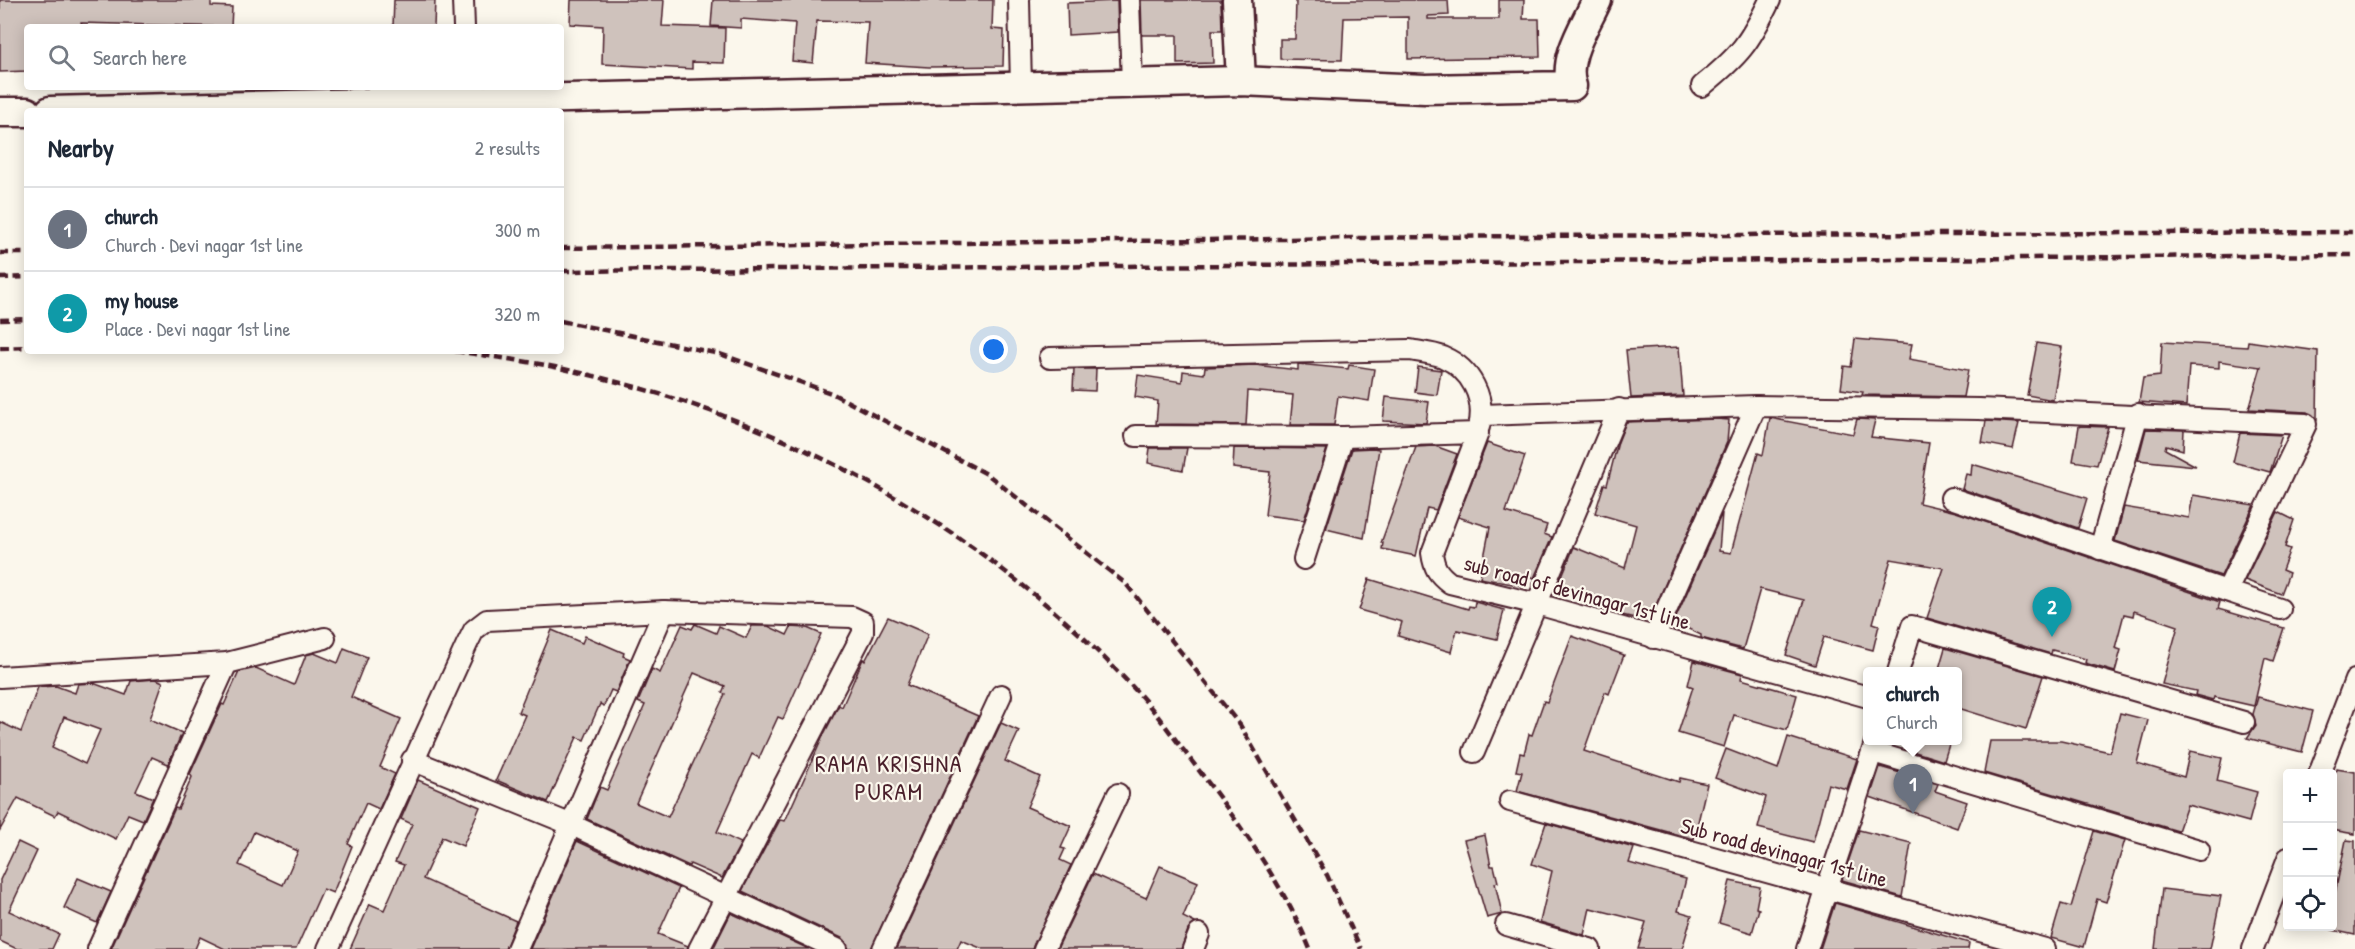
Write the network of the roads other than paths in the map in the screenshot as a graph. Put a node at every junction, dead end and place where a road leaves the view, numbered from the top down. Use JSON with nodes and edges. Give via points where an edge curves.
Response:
{"nodes":[{"id":1,"x":463,"y":0,"type":"edge"},
{"id":2,"x":1019,"y":0,"type":"edge"},
{"id":3,"x":1128,"y":0,"type":"edge"},
{"id":4,"x":1237,"y":0,"type":"edge"},
{"id":5,"x":1597,"y":0,"type":"edge"},
{"id":6,"x":1770,"y":0,"type":"edge"},
{"id":7,"x":464,"y":24,"type":"edge"},
{"id":8,"x":1241,"y":81,"type":"junction"},
{"id":9,"x":1132,"y":84,"type":"junction"},
{"id":10,"x":1021,"y":86,"type":"junction"},
{"id":11,"x":1702,"y":86,"type":"dead end"},
{"id":12,"x":467,"y":94,"type":"edge"},
{"id":13,"x":124,"y":108,"type":"edge"},
{"id":14,"x":0,"y":112,"type":"edge"},
{"id":15,"x":24,"y":112,"type":"edge"},
{"id":16,"x":1050,"y":358,"type":"dead end"},
{"id":17,"x":1756,"y":406,"type":"junction"},
{"id":18,"x":1619,"y":409,"type":"junction"},
{"id":19,"x":2138,"y":414,"type":"junction"},
{"id":20,"x":1480,"y":424,"type":"junction"},
{"id":21,"x":1136,"y":436,"type":"dead end"},
{"id":22,"x":1343,"y":437,"type":"junction"},
{"id":23,"x":1951,"y":498,"type":"dead end"},
{"id":24,"x":2100,"y":549,"type":"junction"},
{"id":25,"x":1304,"y":559,"type":"dead end"},
{"id":26,"x":2227,"y":591,"type":"junction"},
{"id":27,"x":1537,"y":604,"type":"junction"},
{"id":28,"x":2280,"y":609,"type":"dead end"},
{"id":29,"x":664,"y":611,"type":"junction"},
{"id":30,"x":325,"y":638,"type":"dead end"},
{"id":31,"x":1654,"y":638,"type":"junction"},
{"id":32,"x":228,"y":663,"type":"junction"},
{"id":33,"x":1900,"y":667,"type":"edge"},
{"id":34,"x":5,"y":677,"type":"edge"},
{"id":35,"x":2355,"y":680,"type":"edge"},
{"id":36,"x":0,"y":695,"type":"edge"},
{"id":37,"x":1001,"y":695,"type":"dead end"},
{"id":38,"x":1863,"y":696,"type":"edge"},
{"id":39,"x":2244,"y":722,"type":"dead end"},
{"id":40,"x":1875,"y":746,"type":"edge"},
{"id":41,"x":1474,"y":752,"type":"dead end"},
{"id":42,"x":412,"y":760,"type":"junction"},
{"id":43,"x":2321,"y":769,"type":"edge"},
{"id":44,"x":1118,"y":794,"type":"dead end"},
{"id":45,"x":1510,"y":801,"type":"dead end"},
{"id":46,"x":572,"y":825,"type":"junction"},
{"id":47,"x":2199,"y":850,"type":"dead end"},
{"id":48,"x":2283,"y":871,"type":"edge"},
{"id":49,"x":1829,"y":889,"type":"junction"},
{"id":50,"x":727,"y":897,"type":"junction"},
{"id":51,"x":1506,"y":925,"type":"dead end"},
{"id":52,"x":98,"y":949,"type":"edge"},
{"id":53,"x":328,"y":949,"type":"edge"},
{"id":54,"x":517,"y":949,"type":"edge"},
{"id":55,"x":699,"y":949,"type":"edge"},
{"id":56,"x":837,"y":949,"type":"edge"},
{"id":57,"x":883,"y":949,"type":"edge"},
{"id":58,"x":1044,"y":949,"type":"edge"},
{"id":59,"x":1590,"y":949,"type":"edge"},
{"id":60,"x":1807,"y":949,"type":"edge"},
{"id":61,"x":2045,"y":949,"type":"edge"},
{"id":62,"x":2253,"y":949,"type":"edge"}],
"edges":[{"from":1,"to":7,"type":"street"},
{"from":2,"to":10,"type":"street"},
{"from":3,"to":9,"type":"street"},
{"from":4,"to":8,"type":"street"},
{"from":5,"to":8,"type":"street","via":[[1570,60],[1568,76],[1572,86],[1425,89]]},
{"from":6,"to":11,"type":"street","via":[[1748,44]]},
{"from":8,"to":9,"type":"street"},
{"from":9,"to":10,"type":"street"},
{"from":10,"to":12,"type":"street"},
{"from":12,"to":13,"type":"street"},
{"from":14,"to":15,"type":"street"},
{"from":16,"to":20,"type":"street","via":[[1410,350],[1442,357],[1476,385]]},
{"from":17,"to":18,"type":"street"},
{"from":17,"to":19,"type":"street"},
{"from":17,"to":31,"type":"street"},
{"from":18,"to":20,"type":"street"},
{"from":18,"to":27,"type":"street"},
{"from":19,"to":24,"type":"street"},
{"from":19,"to":26,"type":"street","via":[[2306,424]]},
{"from":20,"to":22,"type":"street"},
{"from":20,"to":27,"type":"street","name":"sub road of devinagar 1st line","via":[[1432,553],[1433,566],[1450,583]]},
{"from":21,"to":22,"type":"street"},
{"from":22,"to":25,"type":"street"},
{"from":23,"to":24,"type":"street"},
{"from":24,"to":26,"type":"street"},
{"from":26,"to":28,"type":"street"},
{"from":27,"to":31,"type":"street","name":"sub road of devinagar 1st line"},
{"from":27,"to":41,"type":"street"},
{"from":29,"to":42,"type":"street","via":[[487,620],[474,630],[466,644]]},
{"from":29,"to":46,"type":"street"},
{"from":29,"to":50,"type":"street","via":[[852,617],[863,622],[863,633]]},
{"from":30,"to":32,"type":"street"},
{"from":31,"to":38,"type":"street","name":"sub road of devinagar 1st line"},
{"from":32,"to":34,"type":"street"},
{"from":32,"to":52,"type":"street"},
{"from":33,"to":39,"type":"street","via":[[1912,626]]},
{"from":34,"to":36,"type":"street"},
{"from":35,"to":43,"type":"street"},
{"from":37,"to":57,"type":"street"},
{"from":40,"to":47,"type":"street"},
{"from":40,"to":49,"type":"street"},
{"from":42,"to":46,"type":"street"},
{"from":42,"to":53,"type":"street"},
{"from":44,"to":58,"type":"street"},
{"from":45,"to":49,"type":"street","name":"Sub road devinagar 1st line"},
{"from":46,"to":50,"type":"street"},
{"from":46,"to":54,"type":"street"},
{"from":48,"to":62,"type":"street"},
{"from":49,"to":60,"type":"street"},
{"from":49,"to":61,"type":"street","name":"Sub road devinagar 1st line"},
{"from":50,"to":55,"type":"street"},
{"from":50,"to":56,"type":"street"},
{"from":51,"to":59,"type":"street"}]}
